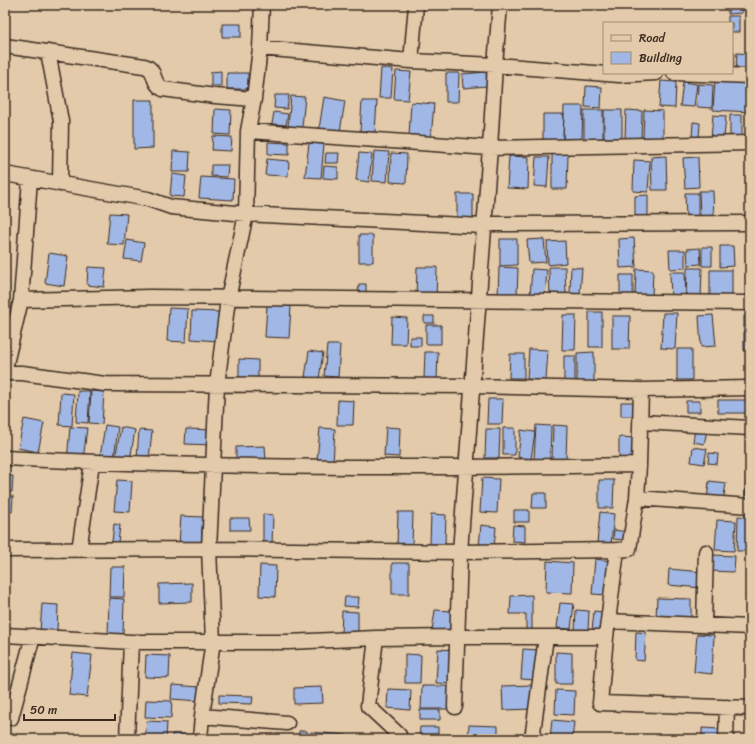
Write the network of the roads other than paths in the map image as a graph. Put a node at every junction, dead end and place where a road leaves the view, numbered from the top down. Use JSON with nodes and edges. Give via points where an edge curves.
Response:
{"nodes":[{"id":1,"x":262,"y":5,"type":"edge"},
{"id":2,"x":416,"y":5,"type":"edge"},
{"id":3,"x":500,"y":5,"type":"edge"},
{"id":4,"x":5,"y":46,"type":"edge"},
{"id":5,"x":260,"y":48,"type":"junction"},
{"id":6,"x":48,"y":52,"type":"junction"},
{"id":7,"x":412,"y":61,"type":"junction"},
{"id":8,"x":494,"y":65,"type":"junction"},
{"id":9,"x":603,"y":74,"type":"edge"},
{"id":10,"x":606,"y":74,"type":"edge"},
{"id":11,"x":638,"y":74,"type":"edge"},
{"id":12,"x":699,"y":74,"type":"edge"},
{"id":13,"x":750,"y":76,"type":"edge"},
{"id":14,"x":254,"y":99,"type":"junction"},
{"id":15,"x":248,"y":131,"type":"junction"},
{"id":16,"x":750,"y":144,"type":"edge"},
{"id":17,"x":490,"y":148,"type":"junction"},
{"id":18,"x":5,"y":174,"type":"edge"},
{"id":19,"x":30,"y":178,"type":"junction"},
{"id":20,"x":60,"y":184,"type":"junction"},
{"id":21,"x":246,"y":214,"type":"junction"},
{"id":22,"x":750,"y":223,"type":"edge"},
{"id":23,"x":484,"y":226,"type":"junction"},
{"id":24,"x":228,"y":299,"type":"junction"},
{"id":25,"x":20,"y":300,"type":"junction"},
{"id":26,"x":479,"y":301,"type":"junction"},
{"id":27,"x":750,"y":302,"type":"edge"},
{"id":28,"x":5,"y":368,"type":"edge"},
{"id":29,"x":5,"y":373,"type":"edge"},
{"id":30,"x":217,"y":385,"type":"junction"},
{"id":31,"x":471,"y":386,"type":"junction"},
{"id":32,"x":750,"y":388,"type":"edge"},
{"id":33,"x":641,"y":390,"type":"junction"},
{"id":34,"x":641,"y":422,"type":"junction"},
{"id":35,"x":750,"y":428,"type":"edge"},
{"id":36,"x":5,"y":458,"type":"edge"},
{"id":37,"x":92,"y":463,"type":"junction"},
{"id":38,"x":639,"y":465,"type":"junction"},
{"id":39,"x":213,"y":466,"type":"junction"},
{"id":40,"x":466,"y":468,"type":"junction"},
{"id":41,"x":637,"y":498,"type":"junction"},
{"id":42,"x":750,"y":506,"type":"edge"},
{"id":43,"x":209,"y":549,"type":"junction"},
{"id":44,"x":5,"y":550,"type":"edge"},
{"id":45,"x":79,"y":550,"type":"junction"},
{"id":46,"x":617,"y":550,"type":"junction"},
{"id":47,"x":460,"y":552,"type":"junction"},
{"id":48,"x":706,"y":552,"type":"dead end"},
{"id":49,"x":608,"y":621,"type":"junction"},
{"id":50,"x":704,"y":624,"type":"junction"},
{"id":51,"x":750,"y":627,"type":"edge"},
{"id":52,"x":5,"y":635,"type":"edge"},
{"id":53,"x":33,"y":636,"type":"junction"},
{"id":54,"x":456,"y":637,"type":"junction"},
{"id":55,"x":546,"y":637,"type":"junction"},
{"id":56,"x":606,"y":637,"type":"junction"},
{"id":57,"x":376,"y":638,"type":"junction"},
{"id":58,"x":213,"y":641,"type":"junction"},
{"id":59,"x":131,"y":642,"type":"junction"},
{"id":60,"x":455,"y":707,"type":"dead end"},
{"id":61,"x":727,"y":707,"type":"junction"},
{"id":62,"x":750,"y":708,"type":"edge"},
{"id":63,"x":5,"y":716,"type":"edge"},
{"id":64,"x":202,"y":716,"type":"junction"},
{"id":65,"x":287,"y":723,"type":"dead end"},
{"id":66,"x":127,"y":739,"type":"edge"},
{"id":67,"x":200,"y":739,"type":"edge"},
{"id":68,"x":399,"y":739,"type":"edge"},
{"id":69,"x":532,"y":739,"type":"edge"},
{"id":70,"x":726,"y":739,"type":"edge"}],
"edges":[{"from":1,"to":5,"type":"street"},
{"from":2,"to":7,"type":"street"},
{"from":3,"to":8,"type":"street"},
{"from":4,"to":6,"type":"street"},
{"from":5,"to":7,"type":"street"},
{"from":5,"to":14,"type":"street"},
{"from":6,"to":14,"type":"street","via":[[150,68],[156,83],[163,89]]},
{"from":6,"to":20,"type":"street","via":[[61,121]]},
{"from":7,"to":8,"type":"street"},
{"from":8,"to":9,"type":"street"},
{"from":8,"to":17,"type":"street"},
{"from":10,"to":11,"type":"street"},
{"from":12,"to":13,"type":"street"},
{"from":14,"to":15,"type":"street"},
{"from":15,"to":17,"type":"street"},
{"from":15,"to":21,"type":"street"},
{"from":16,"to":17,"type":"street"},
{"from":17,"to":23,"type":"street"},
{"from":18,"to":19,"type":"street"},
{"from":19,"to":20,"type":"street"},
{"from":19,"to":25,"type":"street"},
{"from":20,"to":21,"type":"street","via":[[148,199],[171,207]]},
{"from":21,"to":23,"type":"street"},
{"from":21,"to":24,"type":"street"},
{"from":22,"to":23,"type":"street"},
{"from":23,"to":26,"type":"street"},
{"from":24,"to":25,"type":"street"},
{"from":24,"to":26,"type":"street"},
{"from":24,"to":30,"type":"street"},
{"from":25,"to":28,"type":"street"},
{"from":26,"to":27,"type":"street"},
{"from":26,"to":31,"type":"street"},
{"from":29,"to":30,"type":"street","via":[[106,384]]},
{"from":30,"to":31,"type":"street"},
{"from":30,"to":39,"type":"street"},
{"from":31,"to":33,"type":"street"},
{"from":31,"to":40,"type":"street"},
{"from":32,"to":33,"type":"street"},
{"from":33,"to":34,"type":"street"},
{"from":34,"to":35,"type":"street"},
{"from":34,"to":38,"type":"street"},
{"from":36,"to":37,"type":"street"},
{"from":37,"to":39,"type":"street"},
{"from":37,"to":45,"type":"street"},
{"from":38,"to":40,"type":"street"},
{"from":38,"to":41,"type":"street"},
{"from":39,"to":40,"type":"street"},
{"from":39,"to":43,"type":"street"},
{"from":40,"to":47,"type":"street"},
{"from":41,"to":42,"type":"street"},
{"from":41,"to":46,"type":"street","via":[[629,549]]},
{"from":43,"to":45,"type":"street"},
{"from":43,"to":47,"type":"street"},
{"from":43,"to":58,"type":"street"},
{"from":44,"to":45,"type":"street"},
{"from":46,"to":47,"type":"street"},
{"from":46,"to":49,"type":"street"},
{"from":47,"to":54,"type":"street"},
{"from":48,"to":50,"type":"street"},
{"from":49,"to":50,"type":"street"},
{"from":49,"to":56,"type":"street"},
{"from":50,"to":51,"type":"street"},
{"from":52,"to":53,"type":"street"},
{"from":53,"to":59,"type":"street"},
{"from":53,"to":63,"type":"street","via":[[11,718]]},
{"from":54,"to":55,"type":"street"},
{"from":54,"to":57,"type":"street"},
{"from":54,"to":60,"type":"street"},
{"from":55,"to":56,"type":"street"},
{"from":55,"to":69,"type":"street"},
{"from":56,"to":61,"type":"street","via":[[600,703]]},
{"from":57,"to":58,"type":"street","via":[[288,642]]},
{"from":57,"to":68,"type":"street","via":[[368,706],[399,735]]},
{"from":58,"to":59,"type":"street"},
{"from":58,"to":64,"type":"street"},
{"from":59,"to":66,"type":"street"},
{"from":61,"to":62,"type":"street"},
{"from":61,"to":70,"type":"street"},
{"from":64,"to":65,"type":"street"},
{"from":64,"to":67,"type":"street"}]}
